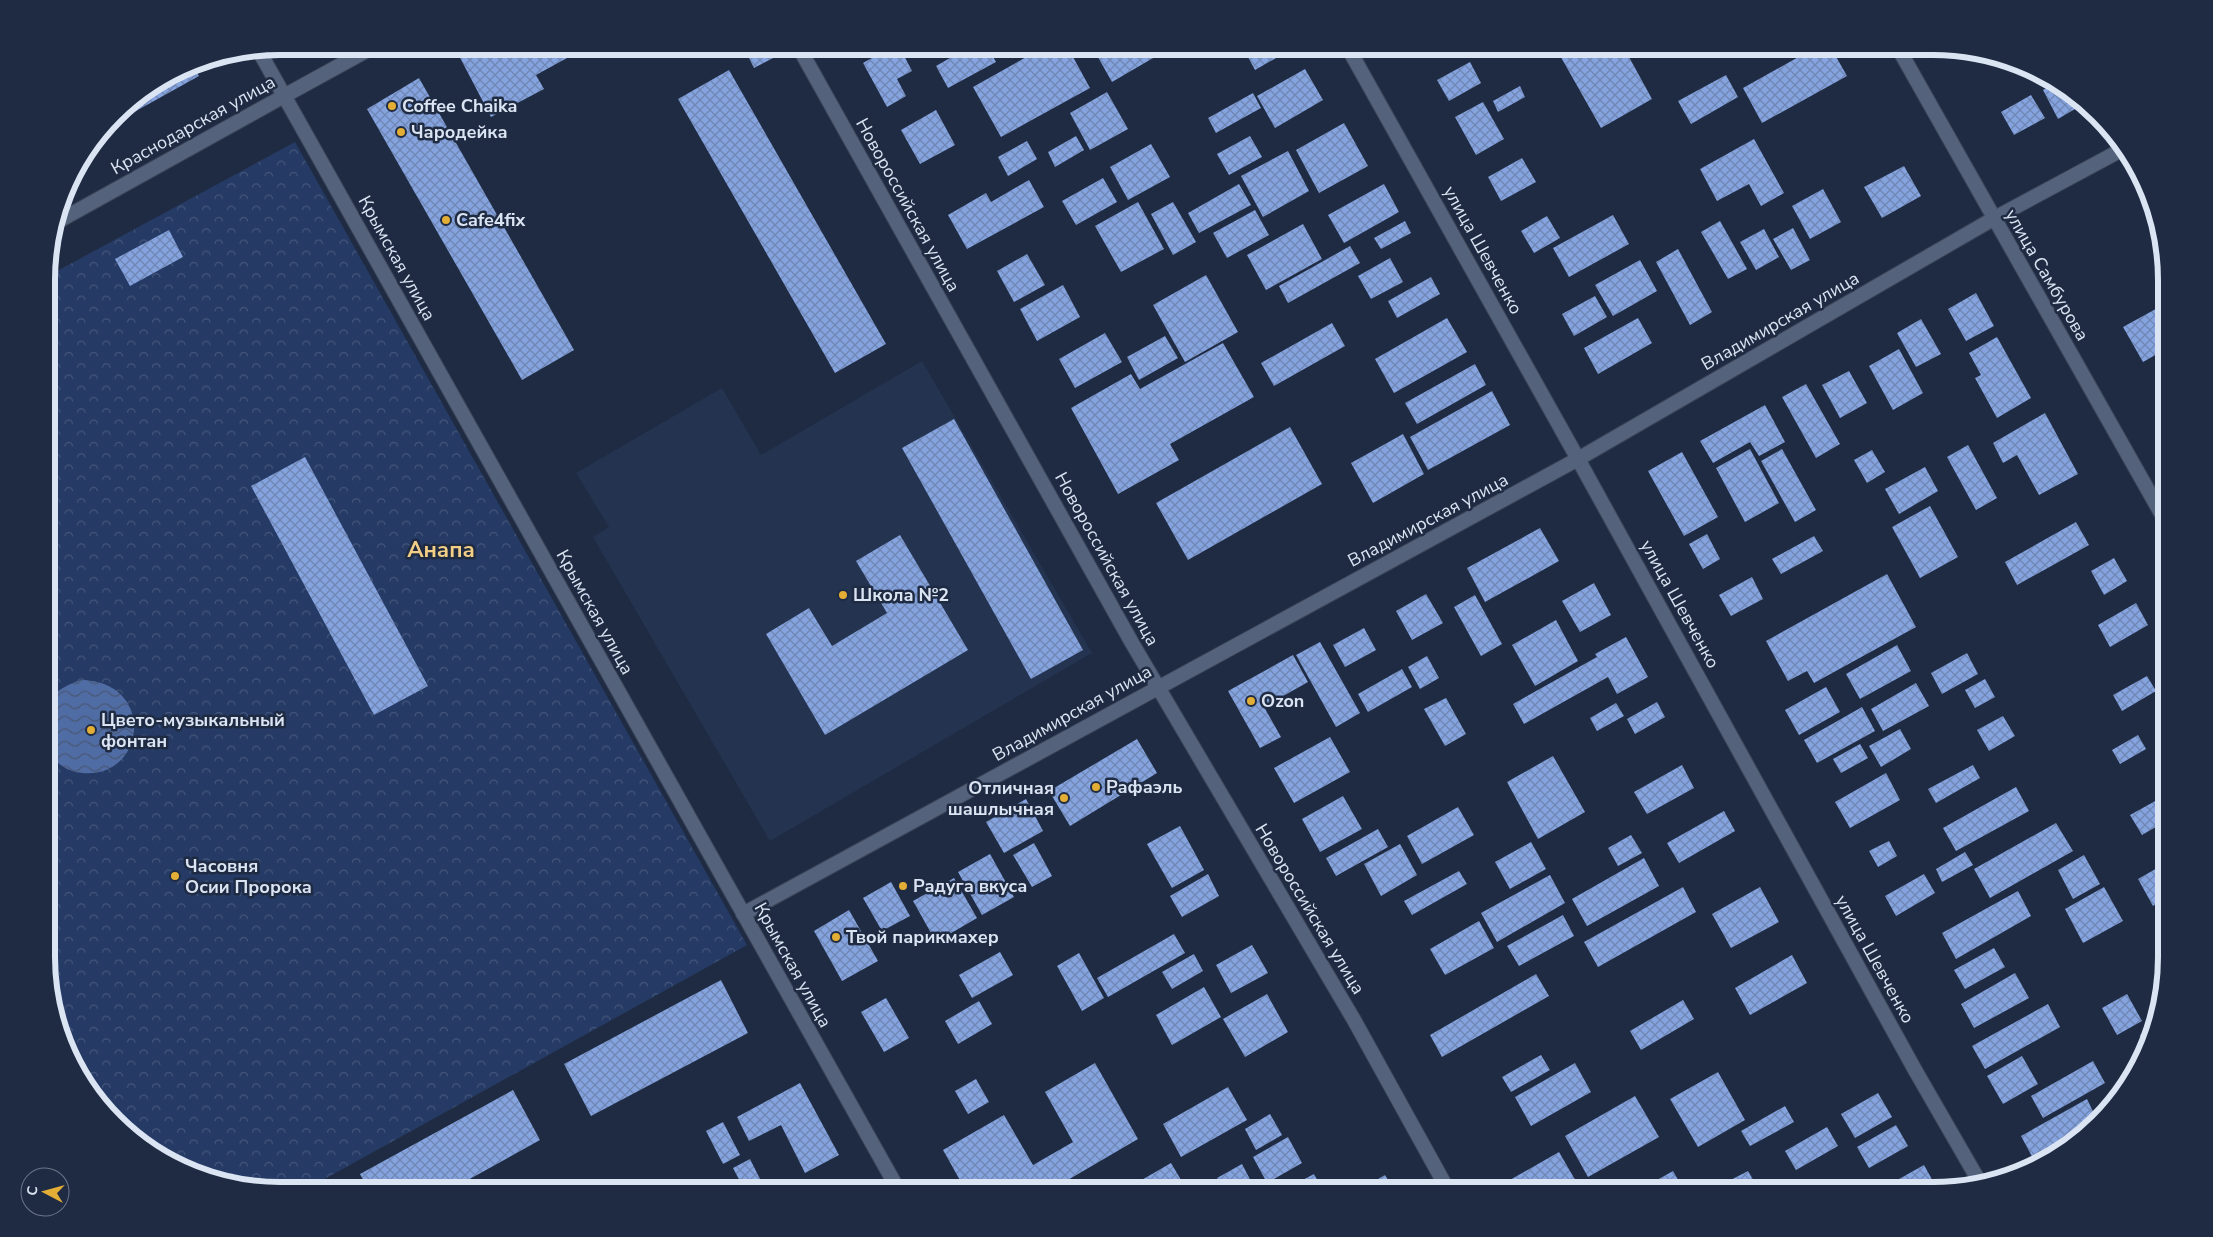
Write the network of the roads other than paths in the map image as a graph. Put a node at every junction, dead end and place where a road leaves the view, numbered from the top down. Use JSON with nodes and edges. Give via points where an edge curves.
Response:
{"nodes":[{"id":1,"x":359,"y":55,"type":"edge"},
{"id":2,"x":803,"y":55,"type":"edge"},
{"id":3,"x":1352,"y":55,"type":"edge"},
{"id":4,"x":1902,"y":55,"type":"edge"},
{"id":5,"x":262,"y":56,"type":"edge"},
{"id":6,"x":284,"y":96,"type":"junction"},
{"id":7,"x":2118,"y":152,"type":"edge"},
{"id":8,"x":64,"y":218,"type":"edge"},
{"id":9,"x":1993,"y":219,"type":"junction"},
{"id":10,"x":1578,"y":460,"type":"junction"},
{"id":11,"x":2158,"y":508,"type":"edge"},
{"id":12,"x":1158,"y":687,"type":"junction"},
{"id":13,"x":743,"y":914,"type":"junction"},
{"id":14,"x":1977,"y":1178,"type":"edge"},
{"id":15,"x":894,"y":1182,"type":"edge"},
{"id":16,"x":1444,"y":1182,"type":"edge"}],
"edges":[{"from":1,"to":6,"type":"street","name":"Краснодарская улица"},
{"from":2,"to":12,"type":"street","name":"Новороссийская улица"},
{"from":3,"to":10,"type":"street","name":"улица Шевченко"},
{"from":4,"to":9,"type":"street","name":"улица Самбурова"},
{"from":5,"to":6,"type":"street","name":"Крымская улица"},
{"from":6,"to":8,"type":"street","name":"Краснодарская улица"},
{"from":6,"to":13,"type":"street","name":"Крымская улица"},
{"from":7,"to":9,"type":"street","name":"Владимирская улица"},
{"from":9,"to":10,"type":"street","name":"Владимирская улица"},
{"from":9,"to":11,"type":"street","name":"улица Самбурова"},
{"from":10,"to":12,"type":"street","name":"Владимирская улица"},
{"from":10,"to":14,"type":"street","name":"улица Шевченко"},
{"from":12,"to":13,"type":"street","name":"Владимирская улица"},
{"from":12,"to":16,"type":"street","name":"Новороссийская улица","via":[[1349,1011]]},
{"from":13,"to":15,"type":"street","name":"Крымская улица"}]}
